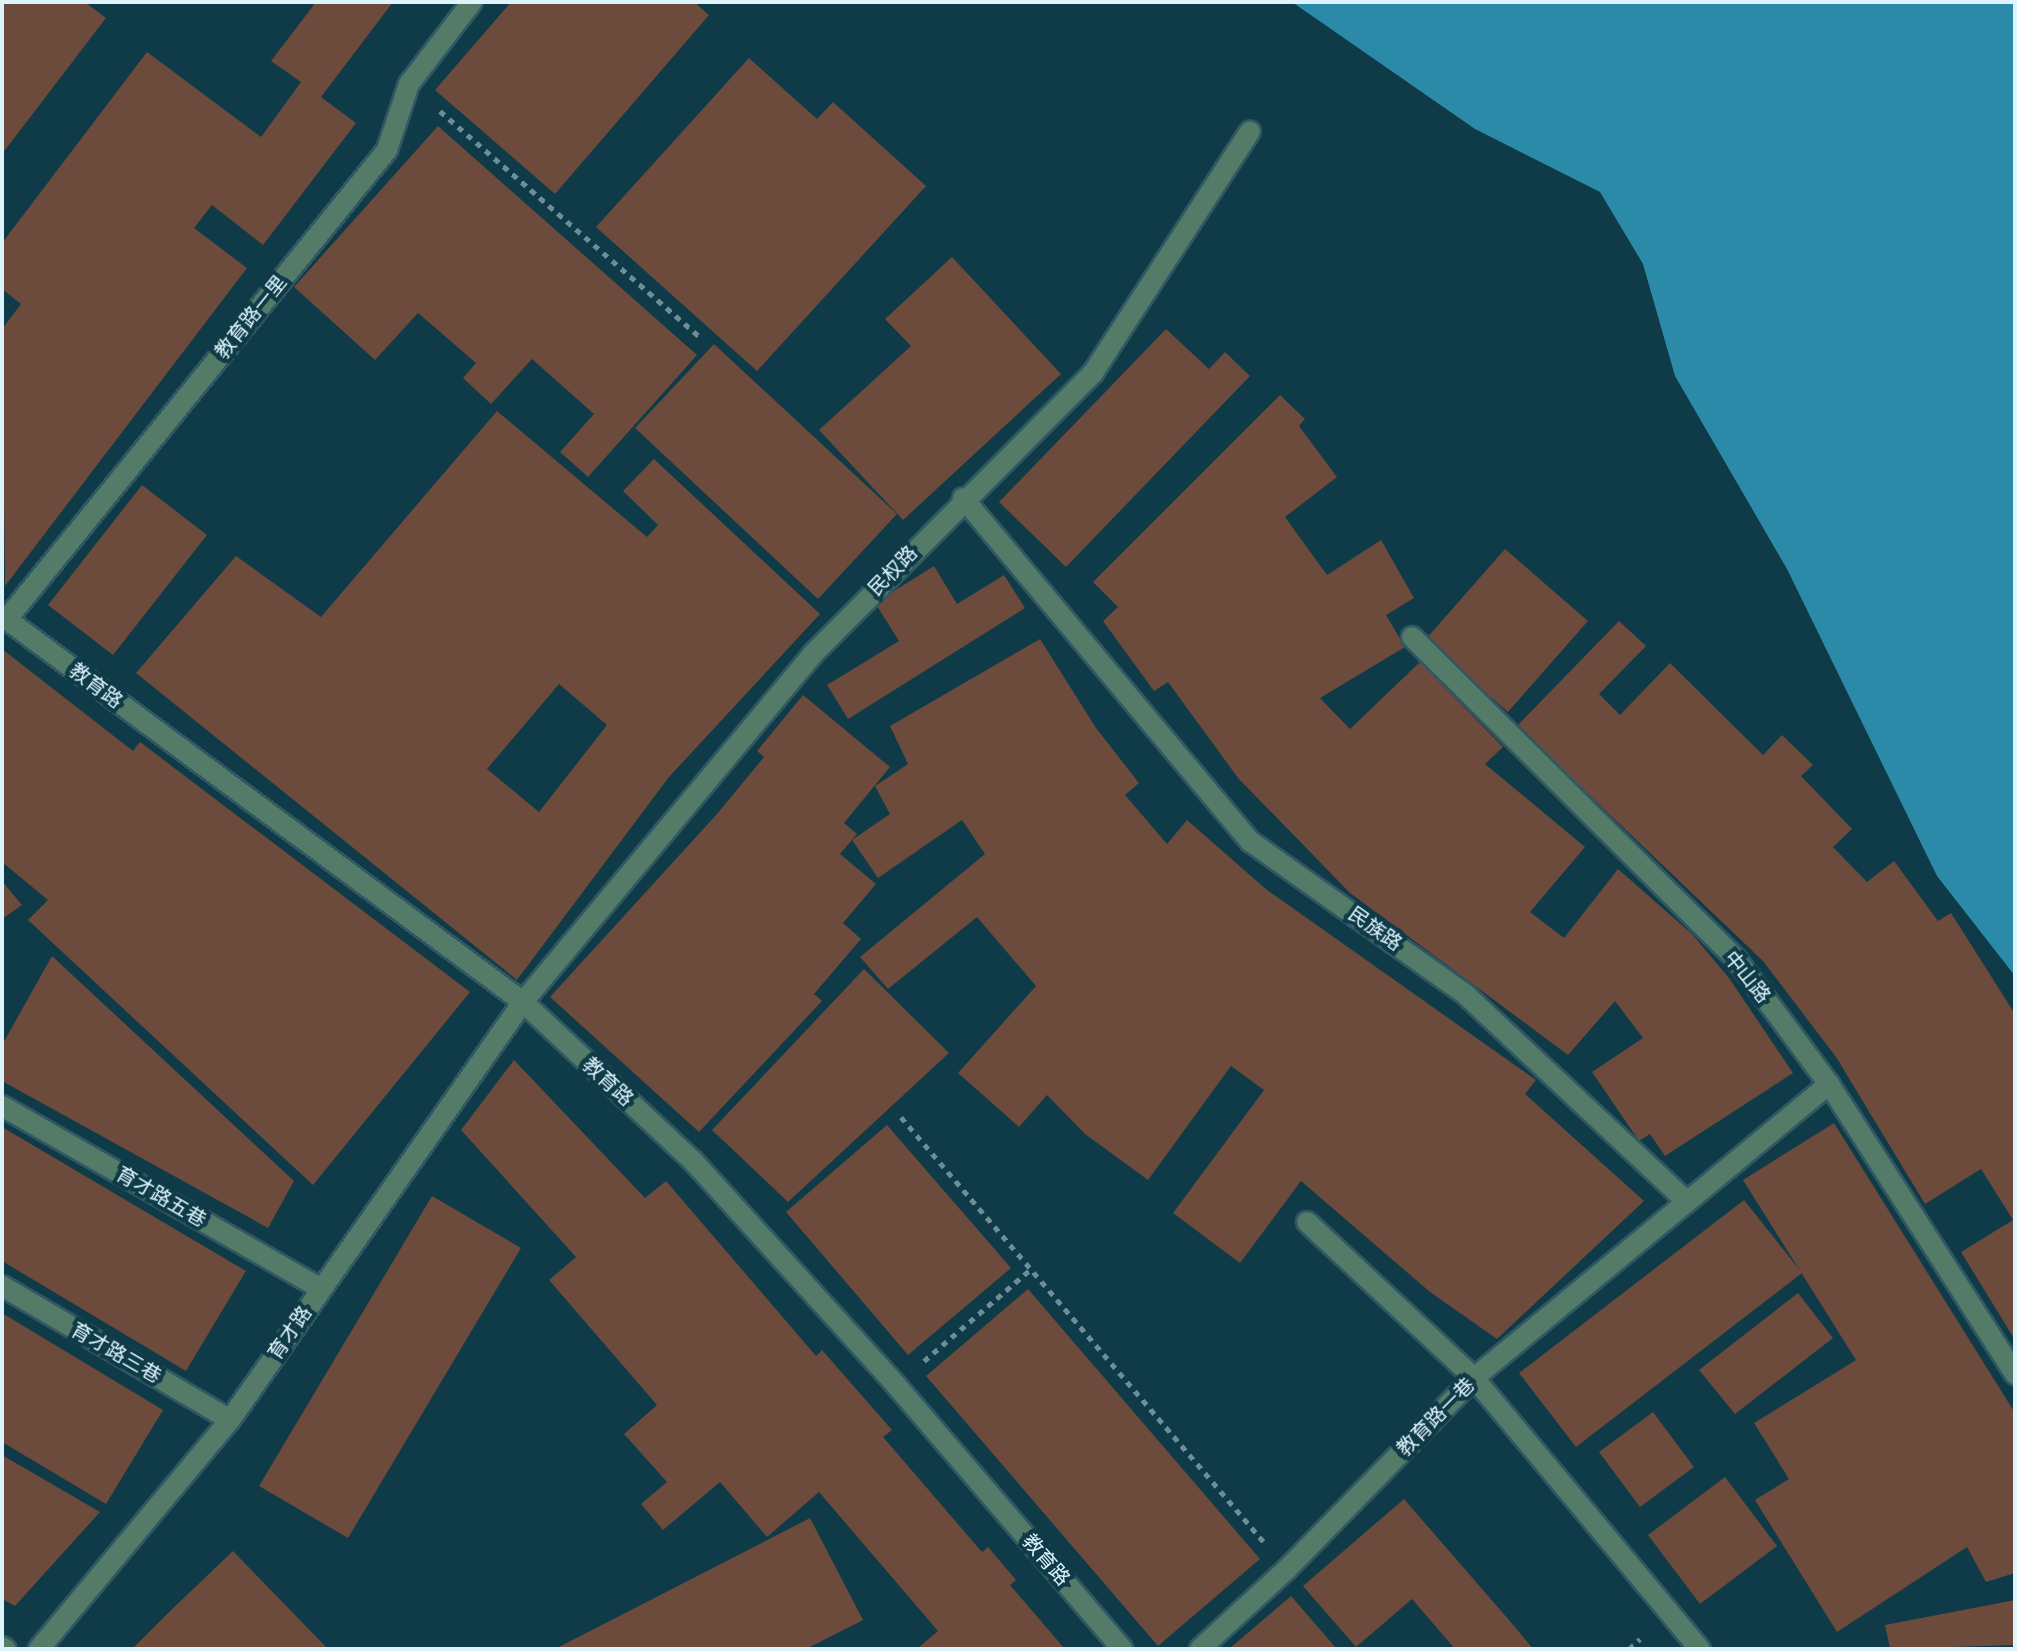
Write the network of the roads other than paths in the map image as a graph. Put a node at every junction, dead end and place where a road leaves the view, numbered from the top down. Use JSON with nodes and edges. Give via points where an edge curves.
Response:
{"nodes":[{"id":1,"x":472,"y":2,"type":"edge"},
{"id":2,"x":1250,"y":131,"type":"dead end"},
{"id":3,"x":963,"y":498,"type":"junction"},
{"id":4,"x":4,"y":617,"type":"edge"},
{"id":5,"x":1412,"y":637,"type":"dead end"},
{"id":6,"x":523,"y":1002,"type":"junction"},
{"id":7,"x":1829,"y":1084,"type":"junction"},
{"id":8,"x":2,"y":1106,"type":"edge"},
{"id":9,"x":1687,"y":1202,"type":"junction"},
{"id":10,"x":1307,"y":1222,"type":"dead end"},
{"id":11,"x":2,"y":1286,"type":"edge"},
{"id":12,"x":321,"y":1289,"type":"junction"},
{"id":13,"x":2015,"y":1374,"type":"edge"},
{"id":14,"x":1474,"y":1378,"type":"junction"},
{"id":15,"x":230,"y":1420,"type":"junction"},
{"id":16,"x":39,"y":1649,"type":"edge"},
{"id":17,"x":1122,"y":1649,"type":"edge"},
{"id":18,"x":1200,"y":1649,"type":"edge"},
{"id":19,"x":1700,"y":1649,"type":"edge"}],
"edges":[{"from":1,"to":4,"type":"street","name":"教育路一里","via":[[409,84],[387,150]]},
{"from":2,"to":3,"type":"street","name":"民权路","via":[[1093,373]]},
{"from":3,"to":6,"type":"street","name":"民权路","via":[[813,654]]},
{"from":3,"to":9,"type":"street","name":"民族路","via":[[1251,842],[1466,995]]},
{"from":4,"to":6,"type":"street","name":"教育路"},
{"from":5,"to":7,"type":"street","name":"中山路","via":[[1736,959]]},
{"from":6,"to":12,"type":"street","name":"育才路"},
{"from":6,"to":17,"type":"street","name":"教育路","via":[[693,1161],[896,1385]]},
{"from":7,"to":9,"type":"street"},
{"from":7,"to":13,"type":"street","name":"中山路"},
{"from":8,"to":12,"type":"street","name":"育才路五巷"},
{"from":9,"to":14,"type":"street","name":"教育路一巷"},
{"from":10,"to":14,"type":"street"},
{"from":11,"to":15,"type":"street","name":"育才路三巷"},
{"from":12,"to":15,"type":"street","name":"育才路"},
{"from":14,"to":18,"type":"street","name":"教育路一巷","via":[[1287,1569]]},
{"from":14,"to":19,"type":"street"},
{"from":15,"to":16,"type":"street","name":"育才路"}]}
